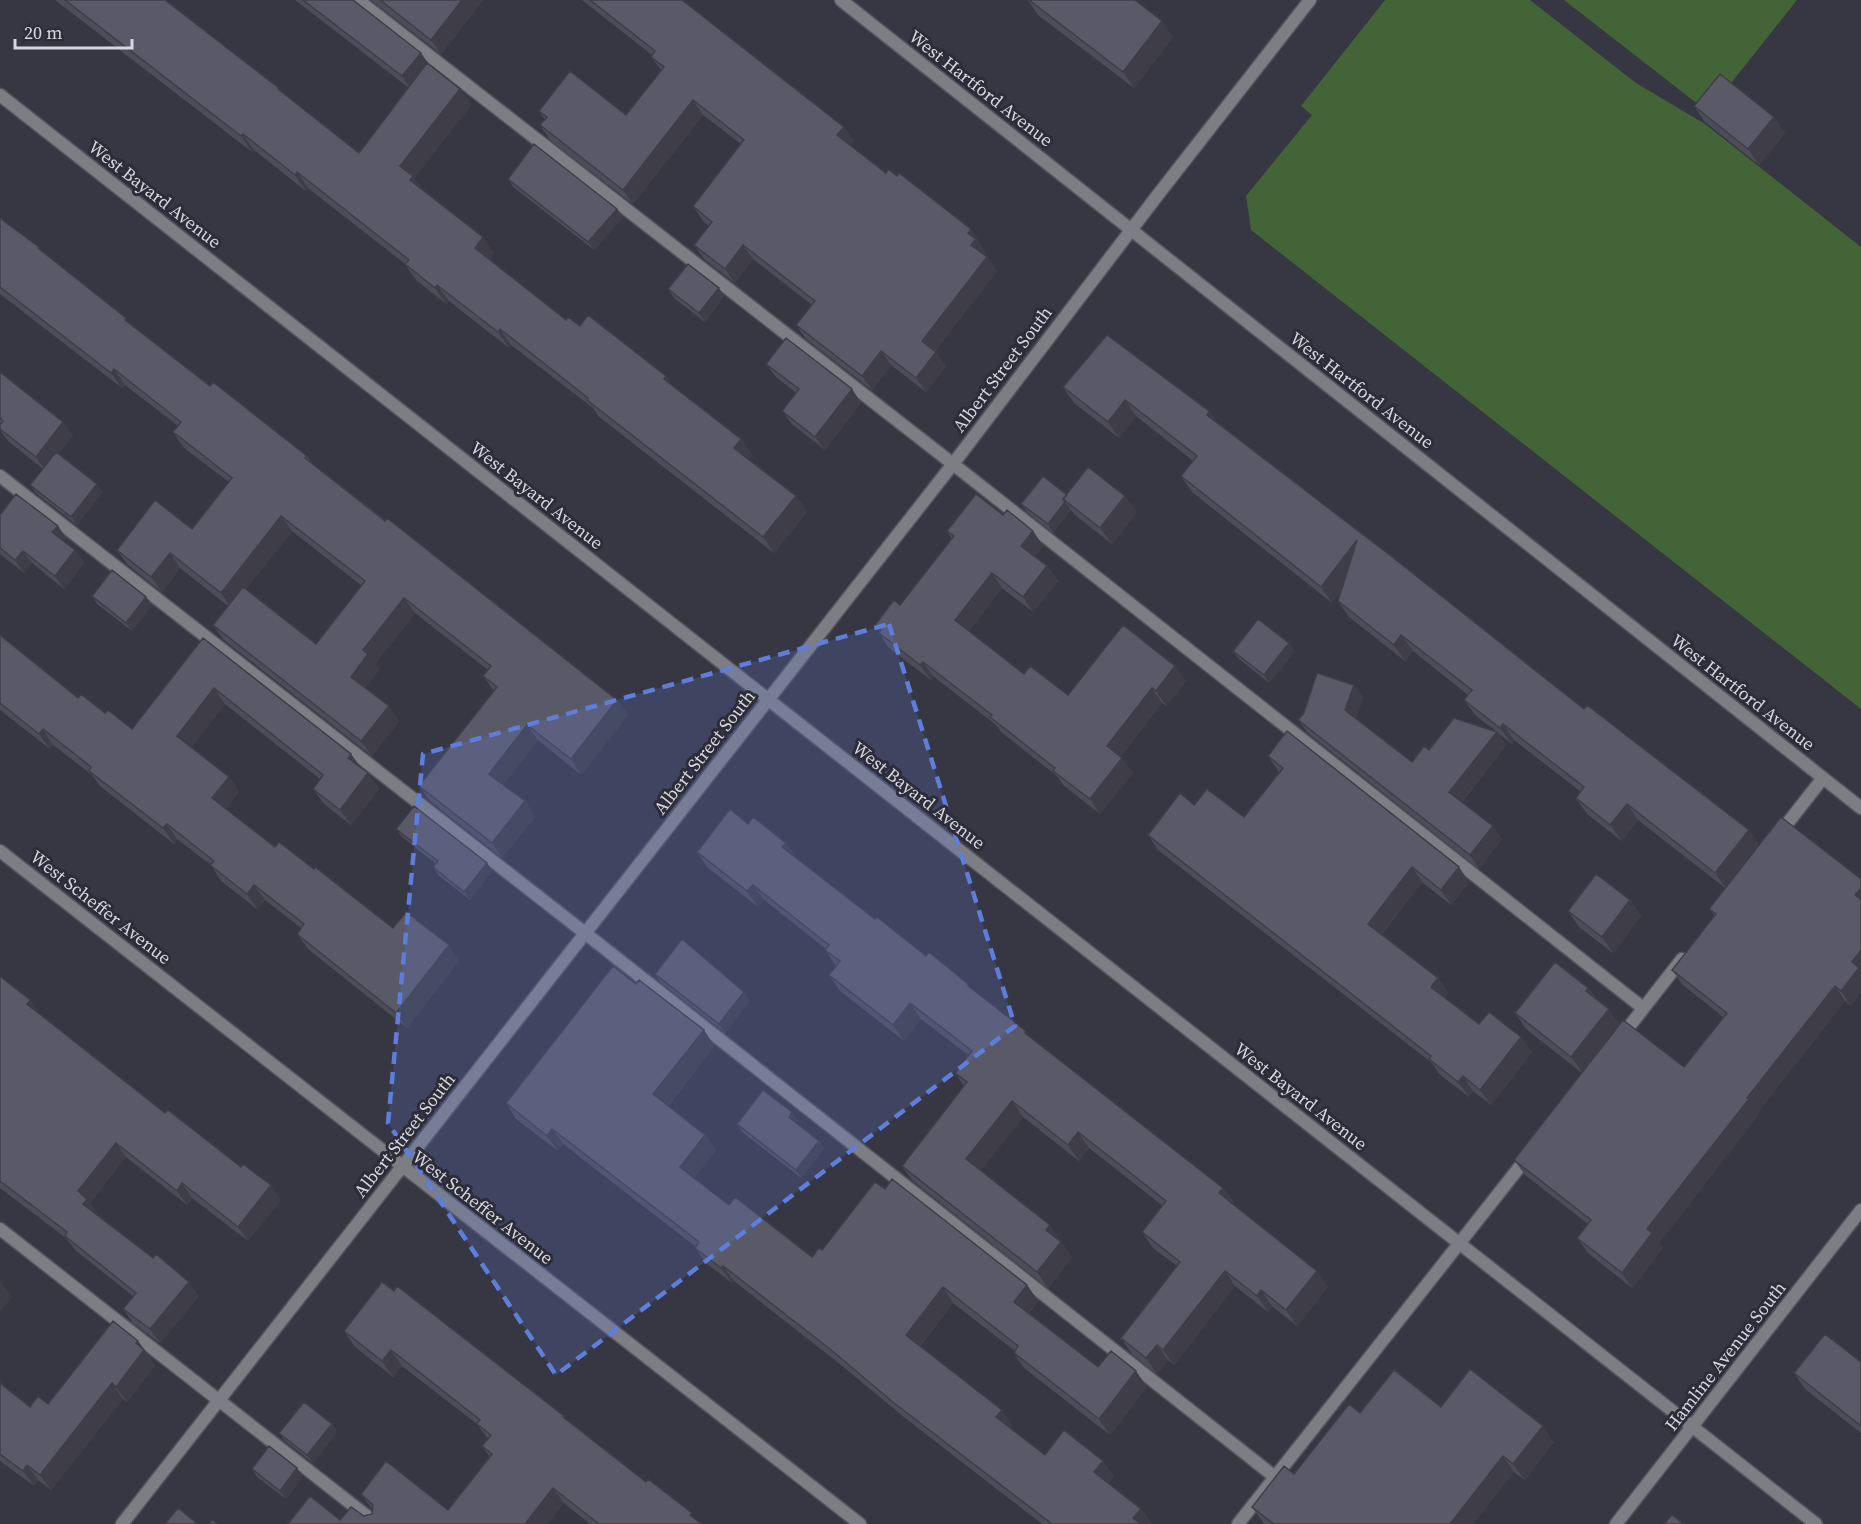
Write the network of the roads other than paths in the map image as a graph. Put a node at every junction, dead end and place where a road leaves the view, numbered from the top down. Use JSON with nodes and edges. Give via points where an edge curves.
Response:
{"nodes":[{"id":1,"x":358,"y":0,"type":"edge"},
{"id":2,"x":841,"y":0,"type":"edge"},
{"id":3,"x":1310,"y":0,"type":"edge"},
{"id":4,"x":0,"y":95,"type":"edge"},
{"id":5,"x":1132,"y":229,"type":"junction"},
{"id":6,"x":952,"y":464,"type":"junction"},
{"id":7,"x":0,"y":476,"type":"edge"},
{"id":8,"x":768,"y":699,"type":"junction"},
{"id":9,"x":1823,"y":778,"type":"junction"},
{"id":10,"x":1861,"y":808,"type":"edge"},
{"id":11,"x":1774,"y":840,"type":"edge"},
{"id":12,"x":0,"y":851,"type":"edge"},
{"id":13,"x":585,"y":933,"type":"junction"},
{"id":14,"x":1687,"y":952,"type":"edge"},
{"id":15,"x":1643,"y":1008,"type":"junction"},
{"id":16,"x":1614,"y":1045,"type":"edge"},
{"id":17,"x":1536,"y":1146,"type":"edge"},
{"id":18,"x":402,"y":1167,"type":"junction"},
{"id":19,"x":1861,"y":1210,"type":"edge"},
{"id":20,"x":0,"y":1229,"type":"edge"},
{"id":21,"x":1460,"y":1244,"type":"junction"},
{"id":22,"x":218,"y":1401,"type":"junction"},
{"id":23,"x":1692,"y":1427,"type":"junction"},
{"id":24,"x":1275,"y":1478,"type":"junction"},
{"id":25,"x":122,"y":1524,"type":"edge"},
{"id":26,"x":377,"y":1524,"type":"edge"},
{"id":27,"x":860,"y":1524,"type":"edge"},
{"id":28,"x":1238,"y":1524,"type":"edge"},
{"id":29,"x":1617,"y":1524,"type":"edge"},
{"id":30,"x":1816,"y":1524,"type":"edge"}],
"edges":[{"from":1,"to":6,"type":"street"},
{"from":2,"to":5,"type":"street","name":"West Hartford Avenue"},
{"from":3,"to":5,"type":"street","name":"Albert Street South"},
{"from":4,"to":8,"type":"street","name":"West Bayard Avenue"},
{"from":5,"to":6,"type":"street","name":"Albert Street South"},
{"from":5,"to":9,"type":"street","name":"West Hartford Avenue"},
{"from":6,"to":8,"type":"street","name":"Albert Street South"},
{"from":6,"to":15,"type":"street"},
{"from":7,"to":13,"type":"street"},
{"from":8,"to":13,"type":"street","name":"Albert Street South"},
{"from":8,"to":21,"type":"street","name":"West Bayard Avenue"},
{"from":9,"to":10,"type":"street","name":"West Hartford Avenue"},
{"from":9,"to":11,"type":"street"},
{"from":12,"to":18,"type":"street","name":"West Scheffer Avenue"},
{"from":13,"to":18,"type":"street","name":"Albert Street South"},
{"from":13,"to":24,"type":"street"},
{"from":14,"to":15,"type":"street"},
{"from":15,"to":16,"type":"street"},
{"from":17,"to":21,"type":"street"},
{"from":18,"to":22,"type":"street","name":"Albert Street South"},
{"from":18,"to":27,"type":"street","name":"West Scheffer Avenue"},
{"from":19,"to":23,"type":"street","name":"Hamline Avenue South"},
{"from":20,"to":22,"type":"street"},
{"from":21,"to":23,"type":"street","name":"West Bayard Avenue"},
{"from":21,"to":24,"type":"street"},
{"from":22,"to":25,"type":"street","name":"Albert Street South"},
{"from":22,"to":26,"type":"street"},
{"from":23,"to":29,"type":"street","name":"Hamline Avenue South"},
{"from":23,"to":30,"type":"street","name":"West Bayard Avenue"},
{"from":24,"to":28,"type":"street"}]}
